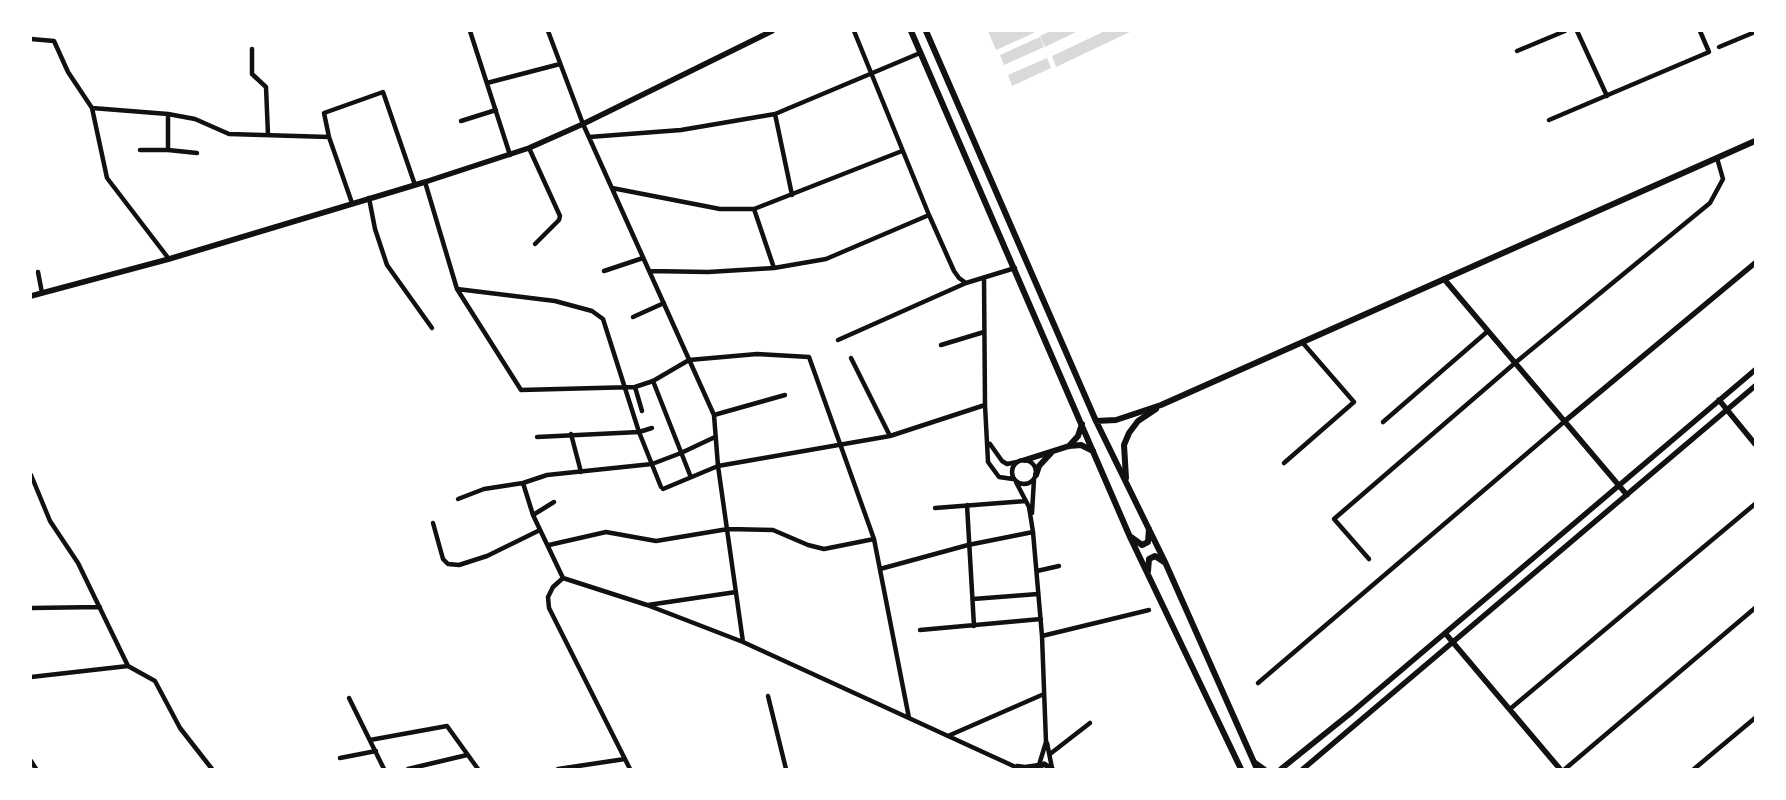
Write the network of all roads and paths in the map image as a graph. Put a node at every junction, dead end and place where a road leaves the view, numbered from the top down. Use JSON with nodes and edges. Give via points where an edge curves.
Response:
{"nodes":[{"id":1,"x":470,"y":31,"type":"edge"},
{"id":2,"x":548,"y":31,"type":"edge"},
{"id":3,"x":755,"y":31,"type":"edge"},
{"id":4,"x":772,"y":31,"type":"edge"},
{"id":5,"x":854,"y":31,"type":"edge"},
{"id":6,"x":911,"y":31,"type":"edge"},
{"id":7,"x":926,"y":31,"type":"edge"},
{"id":8,"x":1565,"y":31,"type":"edge"},
{"id":9,"x":1577,"y":31,"type":"edge"},
{"id":10,"x":1700,"y":31,"type":"edge"},
{"id":11,"x":1755,"y":32,"type":"edge"},
{"id":12,"x":759,"y":37,"type":"junction"},
{"id":13,"x":31,"y":39,"type":"edge"},
{"id":14,"x":1719,"y":47,"type":"dead end"},
{"id":15,"x":252,"y":49,"type":"dead end"},
{"id":16,"x":1517,"y":51,"type":"dead end"},
{"id":17,"x":920,"y":52,"type":"junction"},
{"id":18,"x":560,"y":64,"type":"junction"},
{"id":19,"x":870,"y":72,"type":"junction"},
{"id":20,"x":487,"y":83,"type":"junction"},
{"id":21,"x":1607,"y":96,"type":"junction"},
{"id":22,"x":92,"y":108,"type":"junction"},
{"id":23,"x":496,"y":110,"type":"junction"},
{"id":24,"x":168,"y":114,"type":"junction"},
{"id":25,"x":775,"y":114,"type":"junction"},
{"id":26,"x":1549,"y":120,"type":"dead end"},
{"id":27,"x":461,"y":121,"type":"dead end"},
{"id":28,"x":582,"y":124,"type":"junction"},
{"id":29,"x":268,"y":135,"type":"junction"},
{"id":30,"x":329,"y":137,"type":"junction"},
{"id":31,"x":589,"y":138,"type":"junction"},
{"id":32,"x":1755,"y":141,"type":"edge"},
{"id":33,"x":529,"y":148,"type":"junction"},
{"id":34,"x":140,"y":150,"type":"dead end"},
{"id":35,"x":168,"y":150,"type":"junction"},
{"id":36,"x":902,"y":151,"type":"junction"},
{"id":37,"x":197,"y":153,"type":"dead end"},
{"id":38,"x":510,"y":155,"type":"junction"},
{"id":39,"x":1717,"y":158,"type":"junction"},
{"id":40,"x":425,"y":182,"type":"junction"},
{"id":41,"x":415,"y":185,"type":"junction"},
{"id":42,"x":612,"y":188,"type":"junction"},
{"id":43,"x":792,"y":195,"type":"junction"},
{"id":44,"x":369,"y":198,"type":"junction"},
{"id":45,"x":352,"y":203,"type":"junction"},
{"id":46,"x":754,"y":209,"type":"junction"},
{"id":47,"x":929,"y":216,"type":"junction"},
{"id":48,"x":536,"y":244,"type":"dead end"},
{"id":49,"x":643,"y":258,"type":"junction"},
{"id":50,"x":168,"y":259,"type":"junction"},
{"id":51,"x":1755,"y":263,"type":"edge"},
{"id":52,"x":774,"y":268,"type":"junction"},
{"id":53,"x":1015,"y":268,"type":"junction"},
{"id":54,"x":604,"y":271,"type":"dead end"},
{"id":55,"x":649,"y":271,"type":"junction"},
{"id":56,"x":38,"y":272,"type":"dead end"},
{"id":57,"x":984,"y":278,"type":"junction"},
{"id":58,"x":1444,"y":279,"type":"junction"},
{"id":59,"x":966,"y":283,"type":"junction"},
{"id":60,"x":458,"y":289,"type":"junction"},
{"id":61,"x":42,"y":293,"type":"junction"},
{"id":62,"x":31,"y":296,"type":"edge"},
{"id":63,"x":664,"y":303,"type":"junction"},
{"id":64,"x":633,"y":317,"type":"dead end"},
{"id":65,"x":432,"y":328,"type":"dead end"},
{"id":66,"x":1488,"y":331,"type":"junction"},
{"id":67,"x":984,"y":332,"type":"junction"},
{"id":68,"x":838,"y":340,"type":"dead end"},
{"id":69,"x":1302,"y":342,"type":"junction"},
{"id":70,"x":941,"y":345,"type":"dead end"},
{"id":71,"x":851,"y":358,"type":"dead end"},
{"id":72,"x":689,"y":360,"type":"junction"},
{"id":73,"x":1515,"y":363,"type":"junction"},
{"id":74,"x":1755,"y":370,"type":"edge"},
{"id":75,"x":653,"y":381,"type":"junction"},
{"id":76,"x":624,"y":386,"type":"junction"},
{"id":77,"x":635,"y":386,"type":"junction"},
{"id":78,"x":1755,"y":386,"type":"edge"},
{"id":79,"x":785,"y":395,"type":"dead end"},
{"id":80,"x":1719,"y":400,"type":"junction"},
{"id":81,"x":985,"y":405,"type":"junction"},
{"id":82,"x":1161,"y":405,"type":"junction"},
{"id":83,"x":1726,"y":410,"type":"junction"},
{"id":84,"x":642,"y":411,"type":"dead end"},
{"id":85,"x":714,"y":415,"type":"junction"},
{"id":86,"x":1096,"y":421,"type":"junction"},
{"id":87,"x":1565,"y":421,"type":"junction"},
{"id":88,"x":1383,"y":422,"type":"dead end"},
{"id":89,"x":1082,"y":423,"type":"junction"},
{"id":90,"x":652,"y":428,"type":"dead end"},
{"id":91,"x":639,"y":432,"type":"junction"},
{"id":92,"x":571,"y":434,"type":"junction"},
{"id":93,"x":890,"y":436,"type":"junction"},
{"id":94,"x":537,"y":437,"type":"dead end"},
{"id":95,"x":715,"y":437,"type":"junction"},
{"id":96,"x":989,"y":443,"type":"junction"},
{"id":97,"x":1755,"y":444,"type":"edge"},
{"id":98,"x":842,"y":446,"type":"junction"},
{"id":99,"x":1069,"y":446,"type":"junction"},
{"id":100,"x":1054,"y":450,"type":"junction"},
{"id":101,"x":1093,"y":451,"type":"junction"},
{"id":102,"x":681,"y":453,"type":"junction"},
{"id":103,"x":1025,"y":460,"type":"junction"},
{"id":104,"x":1017,"y":462,"type":"junction"},
{"id":105,"x":1284,"y":463,"type":"dead end"},
{"id":106,"x":652,"y":464,"type":"junction"},
{"id":107,"x":718,"y":466,"type":"junction"},
{"id":108,"x":580,"y":472,"type":"junction"},
{"id":109,"x":31,"y":474,"type":"edge"},
{"id":110,"x":690,"y":475,"type":"dead end"},
{"id":111,"x":1035,"y":477,"type":"junction"},
{"id":112,"x":1014,"y":480,"type":"junction"},
{"id":113,"x":523,"y":483,"type":"junction"},
{"id":114,"x":1126,"y":483,"type":"junction"},
{"id":115,"x":1619,"y":485,"type":"junction"},
{"id":116,"x":1627,"y":494,"type":"junction"},
{"id":117,"x":458,"y":498,"type":"dead end"},
{"id":118,"x":1026,"y":501,"type":"junction"},
{"id":119,"x":554,"y":502,"type":"dead end"},
{"id":120,"x":1755,"y":504,"type":"edge"},
{"id":121,"x":966,"y":505,"type":"junction"},
{"id":122,"x":935,"y":508,"type":"dead end"},
{"id":123,"x":534,"y":515,"type":"junction"},
{"id":124,"x":1031,"y":515,"type":"junction"},
{"id":125,"x":433,"y":523,"type":"dead end"},
{"id":126,"x":1149,"y":528,"type":"junction"},
{"id":127,"x":728,"y":529,"type":"junction"},
{"id":128,"x":540,"y":530,"type":"junction"},
{"id":129,"x":1033,"y":532,"type":"junction"},
{"id":130,"x":1130,"y":537,"type":"junction"},
{"id":131,"x":874,"y":539,"type":"junction"},
{"id":132,"x":549,"y":545,"type":"junction"},
{"id":133,"x":968,"y":545,"type":"junction"},
{"id":134,"x":1541,"y":551,"type":"junction"},
{"id":135,"x":1368,"y":559,"type":"dead end"},
{"id":136,"x":1549,"y":560,"type":"junction"},
{"id":137,"x":1165,"y":562,"type":"junction"},
{"id":138,"x":1059,"y":566,"type":"dead end"},
{"id":139,"x":880,"y":569,"type":"junction"},
{"id":140,"x":1036,"y":571,"type":"junction"},
{"id":141,"x":1147,"y":574,"type":"junction"},
{"id":142,"x":563,"y":578,"type":"junction"},
{"id":143,"x":736,"y":592,"type":"junction"},
{"id":144,"x":1038,"y":594,"type":"junction"},
{"id":145,"x":973,"y":599,"type":"junction"},
{"id":146,"x":647,"y":605,"type":"junction"},
{"id":147,"x":100,"y":607,"type":"junction"},
{"id":148,"x":31,"y":608,"type":"edge"},
{"id":149,"x":1755,"y":608,"type":"edge"},
{"id":150,"x":1149,"y":610,"type":"dead end"},
{"id":151,"x":1040,"y":619,"type":"junction"},
{"id":152,"x":974,"y":626,"type":"junction"},
{"id":153,"x":920,"y":630,"type":"dead end"},
{"id":154,"x":1446,"y":633,"type":"junction"},
{"id":155,"x":1042,"y":636,"type":"junction"},
{"id":156,"x":1453,"y":641,"type":"junction"},
{"id":157,"x":743,"y":642,"type":"junction"},
{"id":158,"x":128,"y":666,"type":"junction"},
{"id":159,"x":31,"y":677,"type":"edge"},
{"id":160,"x":1258,"y":683,"type":"dead end"},
{"id":161,"x":1044,"y":694,"type":"junction"},
{"id":162,"x":768,"y":696,"type":"dead end"},
{"id":163,"x":349,"y":698,"type":"dead end"},
{"id":164,"x":1510,"y":709,"type":"junction"},
{"id":165,"x":1352,"y":712,"type":"junction"},
{"id":166,"x":909,"y":718,"type":"junction"},
{"id":167,"x":1755,"y":718,"type":"edge"},
{"id":168,"x":1360,"y":721,"type":"junction"},
{"id":169,"x":1090,"y":723,"type":"dead end"},
{"id":170,"x":948,"y":736,"type":"junction"},
{"id":171,"x":370,"y":740,"type":"junction"},
{"id":172,"x":1046,"y":742,"type":"junction"},
{"id":173,"x":376,"y":751,"type":"junction"},
{"id":174,"x":1050,"y":754,"type":"junction"},
{"id":175,"x":467,"y":755,"type":"junction"},
{"id":176,"x":340,"y":758,"type":"dead end"},
{"id":177,"x":625,"y":759,"type":"junction"},
{"id":178,"x":31,"y":761,"type":"edge"},
{"id":179,"x":1253,"y":761,"type":"junction"},
{"id":180,"x":1013,"y":765,"type":"junction"},
{"id":181,"x":1038,"y":767,"type":"edge"},
{"id":182,"x":1052,"y":768,"type":"edge"},
{"id":183,"x":36,"y":769,"type":"edge"},
{"id":184,"x":212,"y":769,"type":"edge"},
{"id":185,"x":384,"y":769,"type":"edge"},
{"id":186,"x":408,"y":769,"type":"edge"},
{"id":187,"x":478,"y":769,"type":"edge"},
{"id":188,"x":558,"y":769,"type":"edge"},
{"id":189,"x":630,"y":769,"type":"edge"},
{"id":190,"x":786,"y":769,"type":"edge"},
{"id":191,"x":1020,"y":769,"type":"edge"},
{"id":192,"x":1241,"y":769,"type":"edge"},
{"id":193,"x":1257,"y":769,"type":"edge"},
{"id":194,"x":1264,"y":769,"type":"edge"},
{"id":195,"x":1281,"y":769,"type":"edge"},
{"id":196,"x":1303,"y":769,"type":"edge"},
{"id":197,"x":1560,"y":769,"type":"edge"},
{"id":198,"x":1565,"y":769,"type":"edge"},
{"id":199,"x":1694,"y":769,"type":"edge"}],
"edges":[{"from":1,"to":20,"type":"street"},
{"from":2,"to":18,"type":"street"},
{"from":3,"to":12,"type":"street"},
{"from":4,"to":12,"type":"street"},
{"from":5,"to":19,"type":"street"},
{"from":6,"to":17,"type":"main road"},
{"from":7,"to":86,"type":"main road"},
{"from":8,"to":16,"type":"street"},
{"from":9,"to":21,"type":"street"},
{"from":10,"to":21,"type":"street","via":[[1709,52]]},
{"from":11,"to":14,"type":"street"},
{"from":12,"to":28,"type":"street"},
{"from":13,"to":22,"type":"street","via":[[54,41],[68,72]]},
{"from":15,"to":29,"type":"street","via":[[252,74],[266,87]]},
{"from":17,"to":19,"type":"street"},
{"from":17,"to":53,"type":"main road"},
{"from":18,"to":20,"type":"street"},
{"from":18,"to":28,"type":"street"},
{"from":19,"to":25,"type":"street"},
{"from":19,"to":36,"type":"street"},
{"from":20,"to":23,"type":"street"},
{"from":21,"to":26,"type":"street"},
{"from":22,"to":24,"type":"street"},
{"from":22,"to":50,"type":"street","via":[[107,178]]},
{"from":23,"to":27,"type":"street"},
{"from":23,"to":38,"type":"street"},
{"from":24,"to":29,"type":"street","via":[[195,119],[229,134]]},
{"from":24,"to":35,"type":"street"},
{"from":25,"to":31,"type":"street","via":[[681,130]]},
{"from":25,"to":43,"type":"street"},
{"from":28,"to":31,"type":"street"},
{"from":28,"to":33,"type":"street"},
{"from":29,"to":30,"type":"street"},
{"from":30,"to":41,"type":"street","via":[[324,113],[383,92]]},
{"from":30,"to":45,"type":"street"},
{"from":31,"to":42,"type":"street"},
{"from":32,"to":39,"type":"main road"},
{"from":33,"to":38,"type":"street"},
{"from":33,"to":48,"type":"street","via":[[560,216]]},
{"from":34,"to":35,"type":"street"},
{"from":35,"to":37,"type":"street"},
{"from":36,"to":43,"type":"street"},
{"from":36,"to":47,"type":"street"},
{"from":38,"to":40,"type":"street"},
{"from":39,"to":58,"type":"main road"},
{"from":39,"to":73,"type":"street","via":[[1723,179],[1710,203]]},
{"from":40,"to":41,"type":"street"},
{"from":40,"to":60,"type":"street"},
{"from":41,"to":44,"type":"street"},
{"from":42,"to":46,"type":"street","via":[[720,209]]},
{"from":42,"to":49,"type":"street"},
{"from":43,"to":46,"type":"street"},
{"from":44,"to":45,"type":"street"},
{"from":44,"to":65,"type":"street","via":[[387,265]]},
{"from":45,"to":50,"type":"street"},
{"from":46,"to":52,"type":"street"},
{"from":47,"to":52,"type":"street","via":[[826,258]]},
{"from":47,"to":59,"type":"street","via":[[954,271]]},
{"from":49,"to":54,"type":"street"},
{"from":49,"to":55,"type":"street"},
{"from":50,"to":61,"type":"street"},
{"from":51,"to":87,"type":"street"},
{"from":52,"to":55,"type":"street"},
{"from":53,"to":57,"type":"street"},
{"from":53,"to":89,"type":"main road"},
{"from":55,"to":63,"type":"street"},
{"from":56,"to":61,"type":"street"},
{"from":57,"to":59,"type":"street"},
{"from":57,"to":67,"type":"street"},
{"from":58,"to":66,"type":"street"},
{"from":58,"to":69,"type":"main road"},
{"from":59,"to":68,"type":"street"},
{"from":60,"to":76,"type":"street","via":[[514,294],[592,311],[602,319]]},
{"from":60,"to":76,"type":"street","via":[[521,390]]},
{"from":61,"to":62,"type":"street"},
{"from":63,"to":64,"type":"street"},
{"from":63,"to":72,"type":"street"},
{"from":66,"to":73,"type":"street"},
{"from":66,"to":88,"type":"street"},
{"from":67,"to":70,"type":"street"},
{"from":67,"to":81,"type":"street"},
{"from":69,"to":82,"type":"main road"},
{"from":69,"to":105,"type":"street","via":[[1354,402]]},
{"from":71,"to":93,"type":"street"},
{"from":72,"to":75,"type":"street"},
{"from":72,"to":85,"type":"street"},
{"from":72,"to":98,"type":"street","via":[[757,354],[809,356]]},
{"from":73,"to":87,"type":"street"},
{"from":73,"to":135,"type":"street","via":[[1334,519]]},
{"from":74,"to":80,"type":"street"},
{"from":75,"to":77,"type":"street"},
{"from":75,"to":102,"type":"street"},
{"from":76,"to":77,"type":"street"},
{"from":76,"to":91,"type":"street"},
{"from":77,"to":84,"type":"street"},
{"from":78,"to":83,"type":"street"},
{"from":79,"to":85,"type":"street"},
{"from":80,"to":83,"type":"street"},
{"from":80,"to":115,"type":"street"},
{"from":81,"to":93,"type":"street"},
{"from":81,"to":96,"type":"street"},
{"from":82,"to":86,"type":"main road","via":[[1116,420]]},
{"from":82,"to":114,"type":"main road","via":[[1138,421],[1129,433],[1123,460]]},
{"from":83,"to":97,"type":"street"},
{"from":83,"to":116,"type":"street"},
{"from":85,"to":95,"type":"street"},
{"from":86,"to":114,"type":"main road"},
{"from":87,"to":115,"type":"street"},
{"from":87,"to":160,"type":"street"},
{"from":89,"to":99,"type":"main road","via":[[1078,436]]},
{"from":89,"to":101,"type":"main road"},
{"from":90,"to":91,"type":"street"},
{"from":91,"to":92,"type":"street"},
{"from":91,"to":106,"type":"street"},
{"from":92,"to":94,"type":"street"},
{"from":92,"to":108,"type":"street"},
{"from":93,"to":98,"type":"street"},
{"from":95,"to":102,"type":"street"},
{"from":95,"to":107,"type":"street"},
{"from":96,"to":104,"type":"street","via":[[1002,461],[1007,464]]},
{"from":96,"to":112,"type":"street","via":[[988,462],[993,472],[999,477]]},
{"from":98,"to":107,"type":"street"},
{"from":98,"to":131,"type":"street"},
{"from":99,"to":100,"type":"main road"},
{"from":99,"to":101,"type":"main road","via":[[1081,445]]},
{"from":100,"to":103,"type":"main road"},
{"from":100,"to":111,"type":"main road","via":[[1039,466]]},
{"from":101,"to":130,"type":"main road"},
{"from":102,"to":106,"type":"street"},
{"from":102,"to":110,"type":"street"},
{"from":103,"to":104,"type":"street"},
{"from":103,"to":111,"type":"street","via":[[1032,463]]},
{"from":104,"to":112,"type":"street","via":[[1011,471]]},
{"from":106,"to":107,"type":"street","via":[[662,488]]},
{"from":106,"to":108,"type":"street"},
{"from":107,"to":127,"type":"street"},
{"from":108,"to":113,"type":"street","via":[[547,475]]},
{"from":109,"to":147,"type":"street","via":[[50,521],[78,563]]},
{"from":111,"to":112,"type":"street","via":[[1028,484]]},
{"from":111,"to":124,"type":"street"},
{"from":112,"to":118,"type":"street"},
{"from":113,"to":117,"type":"street","via":[[484,489]]},
{"from":113,"to":123,"type":"street"},
{"from":114,"to":126,"type":"main road"},
{"from":115,"to":116,"type":"street"},
{"from":115,"to":134,"type":"street"},
{"from":116,"to":136,"type":"street"},
{"from":118,"to":121,"type":"street"},
{"from":118,"to":124,"type":"street"},
{"from":119,"to":123,"type":"street"},
{"from":120,"to":164,"type":"street"},
{"from":121,"to":122,"type":"street"},
{"from":121,"to":133,"type":"street"},
{"from":123,"to":128,"type":"street"},
{"from":124,"to":129,"type":"street"},
{"from":125,"to":128,"type":"street","via":[[443,559],[448,564],[459,565],[487,556]]},
{"from":126,"to":130,"type":"main road","via":[[1148,542],[1142,545]]},
{"from":126,"to":137,"type":"main road"},
{"from":127,"to":131,"type":"street","via":[[773,530],[808,546],[824,549]]},
{"from":127,"to":132,"type":"street","via":[[656,540],[606,532]]},
{"from":127,"to":143,"type":"street"},
{"from":128,"to":132,"type":"street"},
{"from":129,"to":133,"type":"street"},
{"from":129,"to":140,"type":"street"},
{"from":130,"to":141,"type":"main road"},
{"from":131,"to":139,"type":"street"},
{"from":132,"to":142,"type":"street"},
{"from":133,"to":139,"type":"street"},
{"from":133,"to":145,"type":"street"},
{"from":134,"to":136,"type":"street"},
{"from":134,"to":154,"type":"street"},
{"from":136,"to":156,"type":"street"},
{"from":137,"to":141,"type":"main road","via":[[1154,556],[1149,559]]},
{"from":137,"to":179,"type":"main road"},
{"from":138,"to":140,"type":"street"},
{"from":139,"to":166,"type":"street"},
{"from":140,"to":144,"type":"street"},
{"from":141,"to":192,"type":"main road"},
{"from":142,"to":146,"type":"street"},
{"from":142,"to":177,"type":"street","via":[[548,597],[549,608]]},
{"from":143,"to":146,"type":"street"},
{"from":143,"to":157,"type":"street"},
{"from":144,"to":145,"type":"street"},
{"from":144,"to":151,"type":"street"},
{"from":145,"to":152,"type":"street"},
{"from":146,"to":157,"type":"street"},
{"from":147,"to":148,"type":"street"},
{"from":147,"to":158,"type":"street"},
{"from":149,"to":198,"type":"street"},
{"from":150,"to":155,"type":"street"},
{"from":151,"to":152,"type":"street"},
{"from":151,"to":155,"type":"street"},
{"from":152,"to":153,"type":"street"},
{"from":154,"to":156,"type":"street"},
{"from":154,"to":165,"type":"street"},
{"from":155,"to":161,"type":"street"},
{"from":156,"to":164,"type":"street"},
{"from":156,"to":168,"type":"street"},
{"from":157,"to":166,"type":"street"},
{"from":158,"to":159,"type":"street"},
{"from":158,"to":184,"type":"street","via":[[155,681],[180,728]]},
{"from":161,"to":170,"type":"street"},
{"from":161,"to":172,"type":"street"},
{"from":162,"to":190,"type":"street"},
{"from":163,"to":171,"type":"street"},
{"from":164,"to":197,"type":"street"},
{"from":165,"to":168,"type":"street"},
{"from":165,"to":195,"type":"street"},
{"from":166,"to":170,"type":"street"},
{"from":167,"to":199,"type":"street"},
{"from":168,"to":196,"type":"street"},
{"from":169,"to":174,"type":"street"},
{"from":170,"to":180,"type":"street"},
{"from":171,"to":173,"type":"street"},
{"from":171,"to":175,"type":"street","via":[[447,726]]},
{"from":172,"to":174,"type":"street"},
{"from":172,"to":181,"type":"street"},
{"from":173,"to":176,"type":"street"},
{"from":173,"to":185,"type":"street"},
{"from":174,"to":182,"type":"street"},
{"from":175,"to":186,"type":"street"},
{"from":175,"to":187,"type":"street"},
{"from":177,"to":188,"type":"street"},
{"from":177,"to":189,"type":"street"},
{"from":178,"to":183,"type":"street"},
{"from":179,"to":193,"type":"main road"},
{"from":179,"to":194,"type":"street"},
{"from":180,"to":181,"type":"street"},
{"from":180,"to":191,"type":"street"},
{"from":181,"to":182,"type":"street","via":[[1047,764]]}]}
